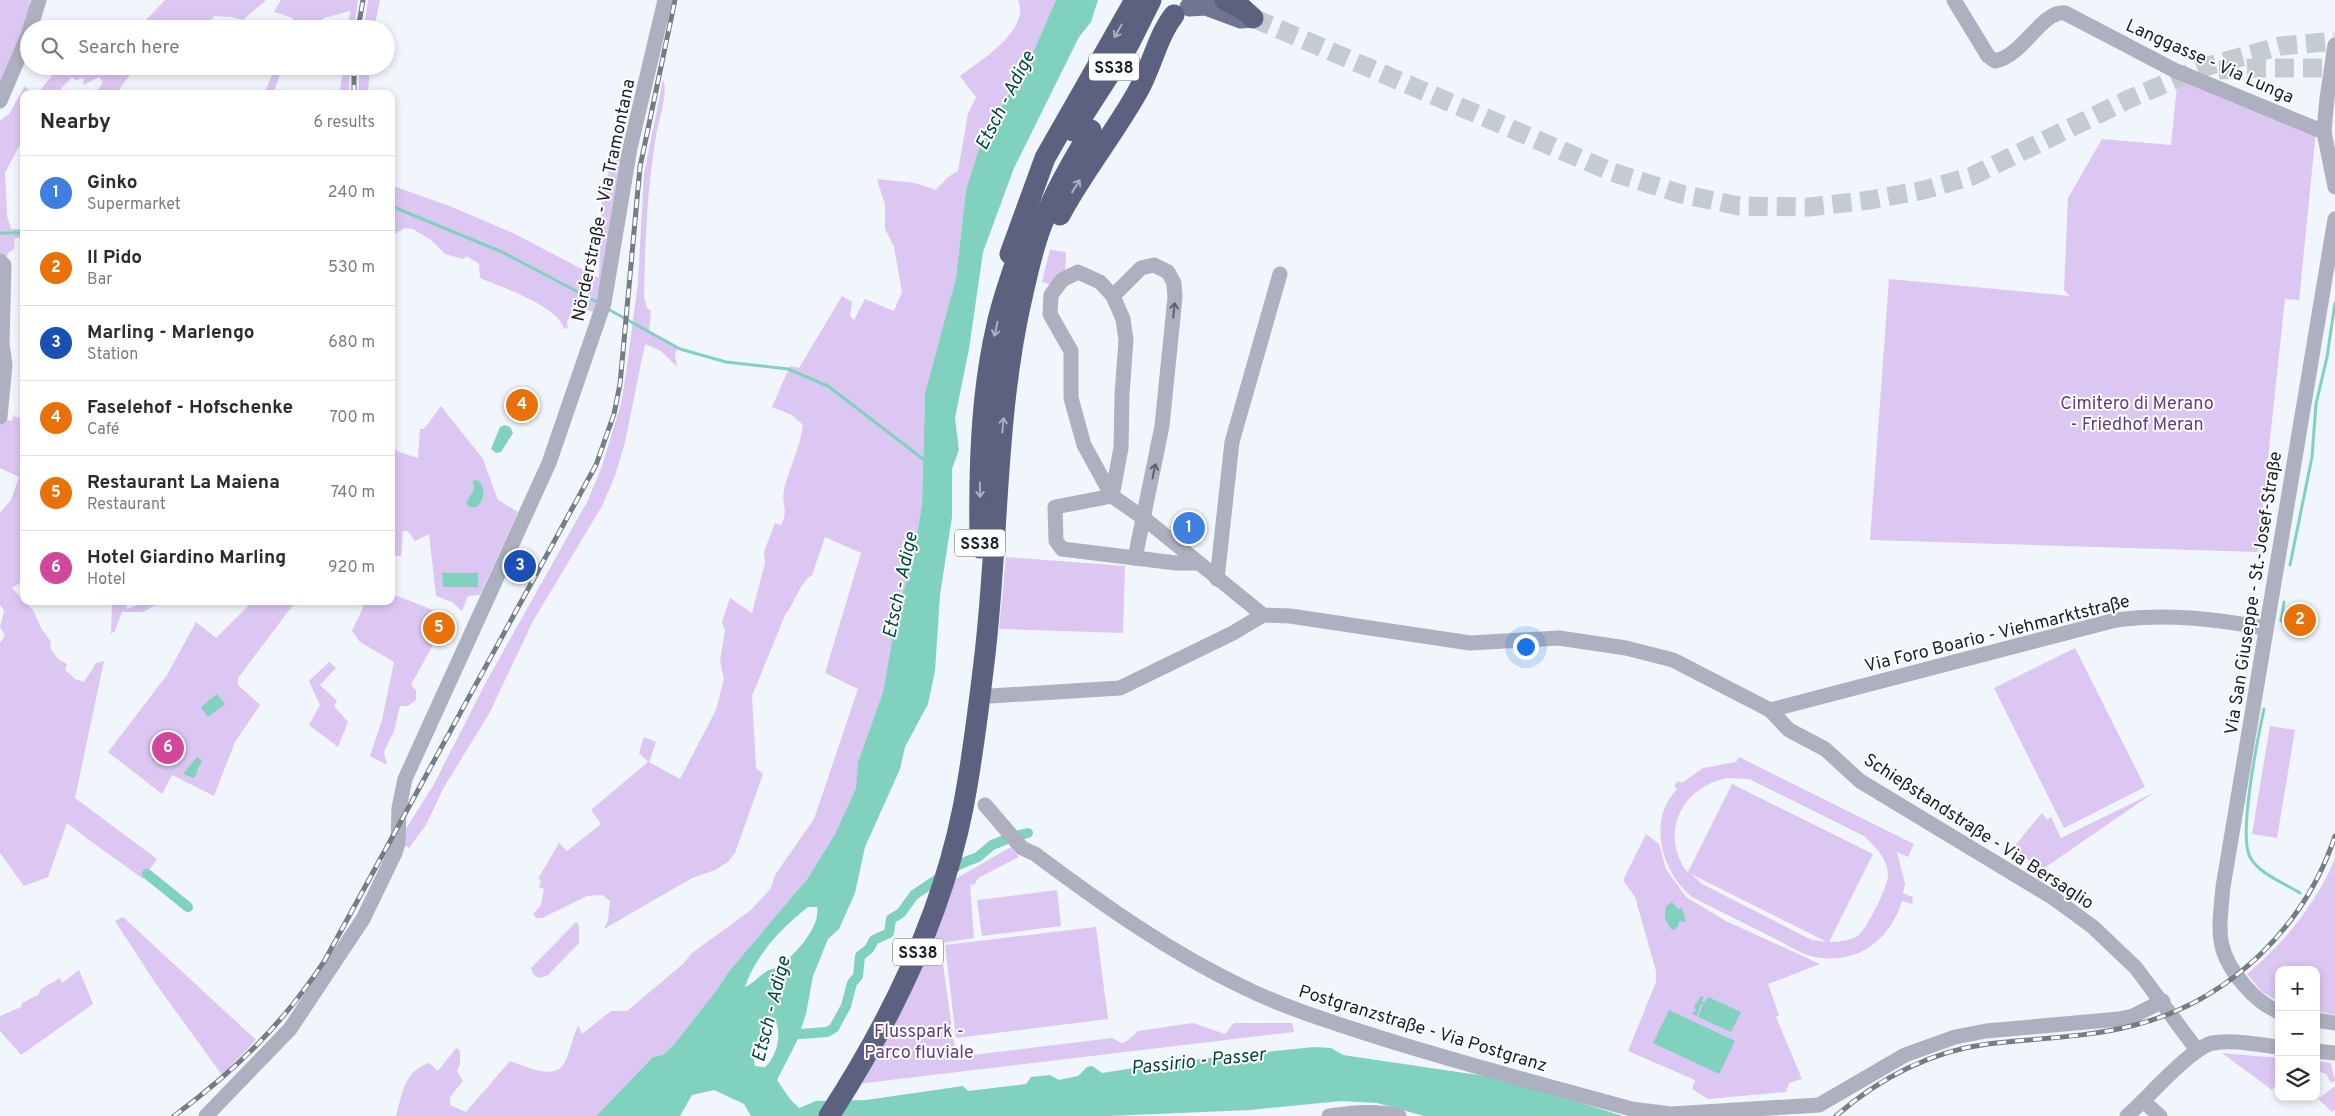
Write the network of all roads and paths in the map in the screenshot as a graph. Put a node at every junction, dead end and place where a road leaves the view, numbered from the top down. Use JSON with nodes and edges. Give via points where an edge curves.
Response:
{"nodes":[{"id":1,"x":39,"y":0,"type":"edge"},
{"id":2,"x":665,"y":0,"type":"edge"},
{"id":3,"x":1135,"y":0,"type":"edge"},
{"id":4,"x":1151,"y":0,"type":"edge"},
{"id":5,"x":1210,"y":0,"type":"edge"},
{"id":6,"x":1225,"y":0,"type":"edge"},
{"id":7,"x":1954,"y":0,"type":"edge"},
{"id":8,"x":1180,"y":5,"type":"edge"},
{"id":9,"x":1253,"y":18,"type":"junction"},
{"id":10,"x":33,"y":20,"type":"edge"},
{"id":11,"x":2335,"y":45,"type":"edge"},
{"id":12,"x":20,"y":54,"type":"edge"},
{"id":13,"x":0,"y":101,"type":"edge"},
{"id":14,"x":1082,"y":131,"type":"junction"},
{"id":15,"x":2324,"y":132,"type":"junction"},
{"id":16,"x":2335,"y":187,"type":"edge"},
{"id":17,"x":2335,"y":219,"type":"edge"},
{"id":18,"x":0,"y":261,"type":"edge"},
{"id":19,"x":1280,"y":274,"type":"dead end"},
{"id":20,"x":1018,"y":278,"type":"junction"},
{"id":21,"x":1113,"y":296,"type":"junction"},
{"id":22,"x":0,"y":417,"type":"edge"},
{"id":23,"x":1112,"y":496,"type":"junction"},
{"id":24,"x":1145,"y":519,"type":"junction"},
{"id":25,"x":1135,"y":558,"type":"junction"},
{"id":26,"x":1198,"y":563,"type":"junction"},
{"id":27,"x":1217,"y":579,"type":"junction"},
{"id":28,"x":1263,"y":616,"type":"junction"},
{"id":29,"x":2265,"y":628,"type":"junction"},
{"id":30,"x":991,"y":696,"type":"dead end"},
{"id":31,"x":1770,"y":710,"type":"junction"},
{"id":32,"x":985,"y":805,"type":"dead end"},
{"id":33,"x":958,"y":807,"type":"junction"},
{"id":34,"x":2162,"y":1002,"type":"junction"},
{"id":35,"x":2277,"y":1011,"type":"edge"},
{"id":36,"x":2320,"y":1021,"type":"edge"},
{"id":37,"x":2335,"y":1023,"type":"edge"},
{"id":38,"x":2275,"y":1047,"type":"edge"},
{"id":39,"x":2197,"y":1050,"type":"junction"},
{"id":40,"x":2320,"y":1051,"type":"edge"},
{"id":41,"x":2335,"y":1053,"type":"edge"},
{"id":42,"x":2143,"y":1101,"type":"junction"},
{"id":43,"x":206,"y":1116,"type":"edge"},
{"id":44,"x":816,"y":1116,"type":"edge"},
{"id":45,"x":829,"y":1116,"type":"edge"},
{"id":46,"x":1329,"y":1116,"type":"edge"},
{"id":47,"x":1399,"y":1116,"type":"edge"},
{"id":48,"x":2127,"y":1116,"type":"edge"},
{"id":49,"x":2160,"y":1116,"type":"edge"}],
"edges":[{"from":1,"to":10,"type":"street"},
{"from":2,"to":43,"type":"street","name":"Nörderstraße - Via Tramontana","via":[[630,148],[603,307],[550,463],[405,779],[399,808],[398,842],[372,904],[294,1024]]},
{"from":3,"to":20,"type":"highway","one_way":true,"via":[[1045,158],[1009,257]]},
{"from":4,"to":14,"type":"highway","number":"SS38","bridge":true},
{"from":5,"to":9,"type":"main road"},
{"from":6,"to":9,"type":"highway"},
{"from":7,"to":15,"type":"street","name":"Langgasse - Via Lunga","via":[[1988,56],[1995,61],[2011,56],[2048,19],[2059,12],[2065,13],[2174,70]]},
{"from":8,"to":9,"type":"main road","via":[[1206,6],[1241,19]]},
{"from":8,"to":14,"type":"highway","number":"SS38","via":[[1139,50]]},
{"from":20,"to":8,"type":"highway","one_way":true,"via":[[1039,258],[1067,201],[1138,92],[1167,24]]},
{"from":11,"to":15,"type":"street"},
{"from":12,"to":13,"type":"street"},
{"from":14,"to":20,"type":"highway","number":"SS38","via":[[1033,215]]},
{"from":15,"to":16,"type":"street"},
{"from":17,"to":29,"type":"street","name":"Via San Giuseppe - St.-Josef-Straße"},
{"from":18,"to":22,"type":"street","via":[[4,265],[4,365]]},
{"from":19,"to":27,"type":"street","via":[[1232,442]]},
{"from":33,"to":20,"type":"highway","number":"SS38","one_way":true,"via":[[985,652]]},
{"from":20,"to":33,"type":"highway","number":"SS38","one_way":true,"via":[[995,329],[986,388],[980,480],[980,552]]},
{"from":21,"to":23,"type":"street","via":[[1123,319],[1126,340],[1121,448]]},
{"from":21,"to":23,"type":"street","via":[[1100,282],[1078,272],[1062,280],[1051,295],[1050,314],[1071,351],[1071,398],[1084,445]]},
{"from":24,"to":21,"type":"street","one_way":true,"via":[[1162,426],[1174,283],[1168,272],[1154,265],[1141,268]]},
{"from":23,"to":24,"type":"street"},
{"from":23,"to":25,"type":"street","via":[[1055,507],[1056,541],[1062,549]]},
{"from":24,"to":25,"type":"street"},
{"from":24,"to":26,"type":"street"},
{"from":25,"to":26,"type":"street"},
{"from":26,"to":27,"type":"street"},
{"from":27,"to":28,"type":"street"},
{"from":28,"to":30,"type":"street","via":[[1120,688]]},
{"from":28,"to":31,"type":"street","name":"Schießstandstraße - Via Bersaglio","via":[[1290,616],[1470,642],[1559,638],[1626,648],[1673,660]]},
{"from":29,"to":31,"type":"street","name":"Via Foro Boario - Viehmarktstraße","via":[[2180,616],[2116,620]]},
{"from":29,"to":35,"type":"street","name":"Via San Giuseppe - St.-Josef-Straße","via":[[2222,896],[2220,942],[2223,956],[2233,971],[2262,1004]]},
{"from":31,"to":34,"type":"street","name":"Schießstandstraße - Via Bersaglio","via":[[1789,730],[1825,749],[1860,781],[2066,907],[2093,927],[2136,968]]},
{"from":32,"to":34,"type":"street","name":"Postgranzstraße - Via Postgranz","via":[[1022,848],[1174,952],[1245,988],[1412,1048],[1631,1109],[1671,1114],[1819,1105],[1905,1055],[1955,1037],[1986,1031],[2119,1019]]},
{"from":33,"to":44,"type":"highway","number":"SS38","via":[[907,951],[862,1044]]},
{"from":33,"to":45,"type":"highway","number":"SS38","via":[[936,905],[916,956],[889,1014]]},
{"from":34,"to":39,"type":"street","name":"Schießstandstraße - Via Bersaglio"},
{"from":36,"to":37,"type":"street"},
{"from":38,"to":39,"type":"street","via":[[2233,1042],[2212,1043]]},
{"from":39,"to":42,"type":"street"},
{"from":40,"to":41,"type":"street"},
{"from":42,"to":48,"type":"street"},
{"from":42,"to":49,"type":"street"},
{"from":46,"to":47,"type":"street","via":[[1361,1111]]}]}
